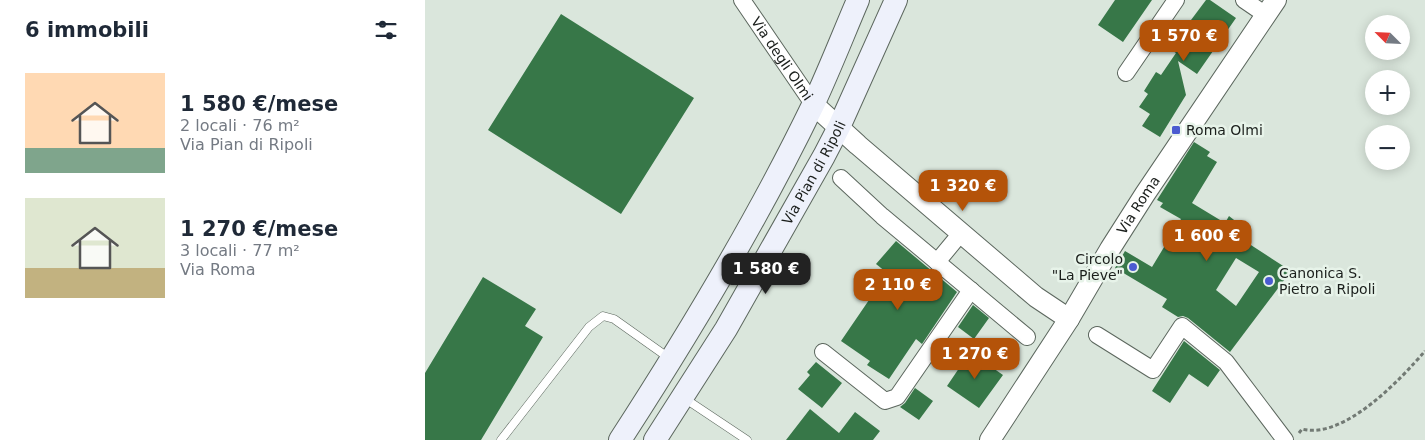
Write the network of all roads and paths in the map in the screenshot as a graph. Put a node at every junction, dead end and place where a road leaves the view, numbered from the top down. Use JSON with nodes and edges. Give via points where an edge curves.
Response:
{"nodes":[{"id":1,"x":742,"y":0,"type":"edge"},
{"id":2,"x":858,"y":0,"type":"edge"},
{"id":3,"x":896,"y":0,"type":"edge"},
{"id":4,"x":1175,"y":0,"type":"edge"},
{"id":5,"x":1244,"y":0,"type":"edge"},
{"id":6,"x":1271,"y":7,"type":"edge"},
{"id":7,"x":1126,"y":73,"type":"dead end"},
{"id":8,"x":813,"y":104,"type":"junction"},
{"id":9,"x":839,"y":127,"type":"junction"},
{"id":10,"x":841,"y":178,"type":"dead end"},
{"id":11,"x":961,"y":233,"type":"junction"},
{"id":12,"x":937,"y":262,"type":"junction"},
{"id":13,"x":971,"y":290,"type":"junction"},
{"id":14,"x":1069,"y":319,"type":"junction"},
{"id":15,"x":1097,"y":336,"type":"dead end"},
{"id":16,"x":1027,"y":337,"type":"dead end"},
{"id":17,"x":1425,"y":351,"type":"edge"},
{"id":18,"x":823,"y":352,"type":"dead end"},
{"id":19,"x":672,"y":360,"type":"junction"},
{"id":20,"x":683,"y":397,"type":"junction"},
{"id":21,"x":1292,"y":437,"type":"edge"},
{"id":22,"x":501,"y":440,"type":"edge"},
{"id":23,"x":620,"y":440,"type":"edge"},
{"id":24,"x":655,"y":440,"type":"edge"},
{"id":25,"x":747,"y":440,"type":"edge"},
{"id":26,"x":990,"y":440,"type":"edge"}],
"edges":[{"from":1,"to":8,"type":"street","name":"Via degli Olmi"},
{"from":2,"to":8,"type":"main road"},
{"from":3,"to":9,"type":"main road","name":"Via Pian di Ripoli"},
{"from":4,"to":7,"type":"street"},
{"from":5,"to":6,"type":"street"},
{"from":6,"to":14,"type":"street","name":"Via Roma","via":[[1145,194]]},
{"from":8,"to":9,"type":"street","name":"Via degli Olmi"},
{"from":8,"to":19,"type":"main road","via":[[740,242]]},
{"from":9,"to":11,"type":"street","name":"Via degli Olmi"},
{"from":9,"to":20,"type":"main road","name":"Via Pian di Ripoli","via":[[726,329]]},
{"from":10,"to":12,"type":"street"},
{"from":11,"to":12,"type":"street"},
{"from":11,"to":14,"type":"street","name":"Via degli Olmi","via":[[1037,297]]},
{"from":12,"to":13,"type":"street"},
{"from":13,"to":16,"type":"street"},
{"from":13,"to":18,"type":"street","via":[[897,397],[885,401]]},
{"from":14,"to":26,"type":"street","name":"Via Roma"},
{"from":15,"to":21,"type":"street","via":[[1153,370],[1182,326],[1226,362]]},
{"from":17,"to":21,"type":"path","via":[[1387,394],[1364,414],[1332,432],[1315,434],[1302,429]]},
{"from":19,"to":22,"type":"lane","via":[[614,319],[603,316],[589,327]]},
{"from":19,"to":23,"type":"main road"},
{"from":20,"to":24,"type":"main road","name":"Via Pian di Ripoli"},
{"from":20,"to":25,"type":"lane"}]}
